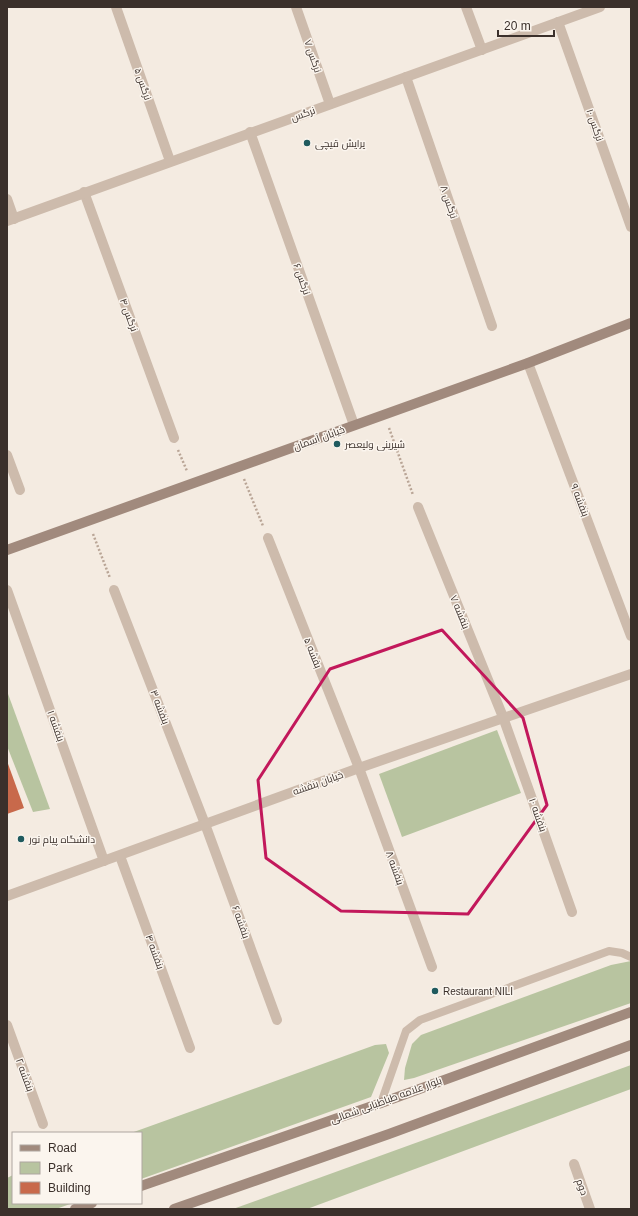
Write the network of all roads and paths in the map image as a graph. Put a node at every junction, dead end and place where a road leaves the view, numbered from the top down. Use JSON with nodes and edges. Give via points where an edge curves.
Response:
{"nodes":[{"id":1,"x":116,"y":7,"type":"edge"},
{"id":2,"x":296,"y":7,"type":"edge"},
{"id":3,"x":466,"y":7,"type":"edge"},
{"id":4,"x":600,"y":7,"type":"edge"},
{"id":5,"x":558,"y":22,"type":"junction"},
{"id":6,"x":482,"y":50,"type":"junction"},
{"id":7,"x":406,"y":77,"type":"junction"},
{"id":8,"x":330,"y":104,"type":"junction"},
{"id":9,"x":250,"y":132,"type":"junction"},
{"id":10,"x":170,"y":161,"type":"junction"},
{"id":11,"x":84,"y":192,"type":"junction"},
{"id":12,"x":7,"y":199,"type":"edge"},
{"id":13,"x":11,"y":220,"type":"edge"},
{"id":14,"x":631,"y":227,"type":"edge"},
{"id":15,"x":631,"y":324,"type":"edge"},
{"id":16,"x":492,"y":326,"type":"dead end"},
{"id":17,"x":528,"y":363,"type":"junction"},
{"id":18,"x":384,"y":415,"type":"junction"},
{"id":19,"x":354,"y":425,"type":"junction"},
{"id":20,"x":174,"y":438,"type":"joint"},
{"id":21,"x":7,"y":455,"type":"edge"},
{"id":22,"x":239,"y":466,"type":"junction"},
{"id":23,"x":192,"y":484,"type":"junction"},
{"id":24,"x":20,"y":490,"type":"dead end"},
{"id":25,"x":418,"y":506,"type":"joint"},
{"id":26,"x":88,"y":520,"type":"junction"},
{"id":27,"x":268,"y":538,"type":"joint"},
{"id":28,"x":7,"y":550,"type":"edge"},
{"id":29,"x":7,"y":590,"type":"edge"},
{"id":30,"x":114,"y":590,"type":"joint"},
{"id":31,"x":631,"y":636,"type":"edge"},
{"id":32,"x":631,"y":674,"type":"edge"},
{"id":33,"x":503,"y":717,"type":"junction"},
{"id":34,"x":359,"y":768,"type":"junction"},
{"id":35,"x":205,"y":824,"type":"junction"},
{"id":36,"x":120,"y":856,"type":"junction"},
{"id":37,"x":104,"y":861,"type":"junction"},
{"id":38,"x":7,"y":896,"type":"edge"},
{"id":39,"x":572,"y":912,"type":"dead end"},
{"id":40,"x":631,"y":957,"type":"edge"},
{"id":41,"x":432,"y":967,"type":"dead end"},
{"id":42,"x":631,"y":1012,"type":"edge"},
{"id":43,"x":277,"y":1020,"type":"dead end"},
{"id":44,"x":7,"y":1025,"type":"edge"},
{"id":45,"x":631,"y":1045,"type":"edge"},
{"id":46,"x":190,"y":1048,"type":"dead end"},
{"id":47,"x":381,"y":1103,"type":"junction"},
{"id":48,"x":43,"y":1124,"type":"dead end"},
{"id":49,"x":574,"y":1164,"type":"dead end"},
{"id":50,"x":142,"y":1186,"type":"edge"},
{"id":51,"x":89,"y":1204,"type":"edge"},
{"id":52,"x":75,"y":1209,"type":"edge"},
{"id":53,"x":174,"y":1209,"type":"edge"},
{"id":54,"x":590,"y":1209,"type":"edge"}],
"edges":[{"from":1,"to":10,"type":"street","name":"نرگس ۵"},
{"from":2,"to":8,"type":"street","name":"نرگس ۷"},
{"from":3,"to":6,"type":"street"},
{"from":4,"to":5,"type":"street","name":"نرگس"},
{"from":5,"to":6,"type":"street","name":"نرگس"},
{"from":5,"to":14,"type":"street","name":"نرگس ۱۰"},
{"from":6,"to":7,"type":"street","name":"نرگس"},
{"from":7,"to":8,"type":"street","name":"نرگس"},
{"from":7,"to":16,"type":"street","name":"نرگس ۸"},
{"from":8,"to":9,"type":"street","name":"نرگس"},
{"from":9,"to":10,"type":"street","name":"نرگس"},
{"from":9,"to":19,"type":"street","name":"نرگس ۶"},
{"from":10,"to":11,"type":"street","name":"نرگس"},
{"from":11,"to":13,"type":"street","name":"نرگس"},
{"from":11,"to":20,"type":"street","name":"نرگس ۴"},
{"from":12,"to":13,"type":"street"},
{"from":15,"to":17,"type":"main road","name":"خیابان آسمان"},
{"from":17,"to":18,"type":"main road","name":"خیابان آسمان"},
{"from":17,"to":31,"type":"street","name":"بنفشه ۹"},
{"from":18,"to":19,"type":"main road","name":"خیابان آسمان"},
{"from":18,"to":25,"type":"path"},
{"from":19,"to":22,"type":"main road","name":"خیابان آسمان"},
{"from":20,"to":23,"type":"path"},
{"from":21,"to":24,"type":"street"},
{"from":22,"to":23,"type":"main road","name":"خیابان آسمان"},
{"from":22,"to":27,"type":"path"},
{"from":23,"to":26,"type":"main road","name":"خیابان آسمان"},
{"from":25,"to":33,"type":"street","name":"بنفشه ۷"},
{"from":26,"to":28,"type":"main road","name":"خیابان آسمان"},
{"from":26,"to":30,"type":"path"},
{"from":27,"to":34,"type":"street","name":"بفشه ۵"},
{"from":29,"to":37,"type":"street","name":"بنفشه ۱"},
{"from":30,"to":35,"type":"street","name":"بنفشه ۳"},
{"from":32,"to":33,"type":"street","name":"خیابان بنفشه"},
{"from":33,"to":34,"type":"street","name":"خیابان بنفشه"},
{"from":33,"to":39,"type":"street","name":"بنفشه ۱۰"},
{"from":34,"to":35,"type":"street","name":"خیابان بنفشه"},
{"from":34,"to":41,"type":"street","name":"بنفشه ۸"},
{"from":35,"to":36,"type":"street","name":"خیابان بنفشه"},
{"from":35,"to":43,"type":"street","name":"بنفشه ۶"},
{"from":36,"to":37,"type":"street","name":"خیابان بنفشه"},
{"from":36,"to":46,"type":"street","name":"بنفشه ۴"},
{"from":37,"to":38,"type":"street","name":"خیابان بنفشه"},
{"from":40,"to":47,"type":"lane","via":[[609,951],[420,1020],[406,1031]]},
{"from":42,"to":47,"type":"main road","name":"بلوار علامه طباطبایی شمالی"},
{"from":44,"to":48,"type":"street","name":"بنفشه ۲"},
{"from":45,"to":53,"type":"main road","via":[[389,1134]]},
{"from":47,"to":50,"type":"main road","name":"بلوار علامه طباطبایی شمالی"},
{"from":49,"to":54,"type":"street","name":"دوم"},
{"from":51,"to":52,"type":"main road"}]}
